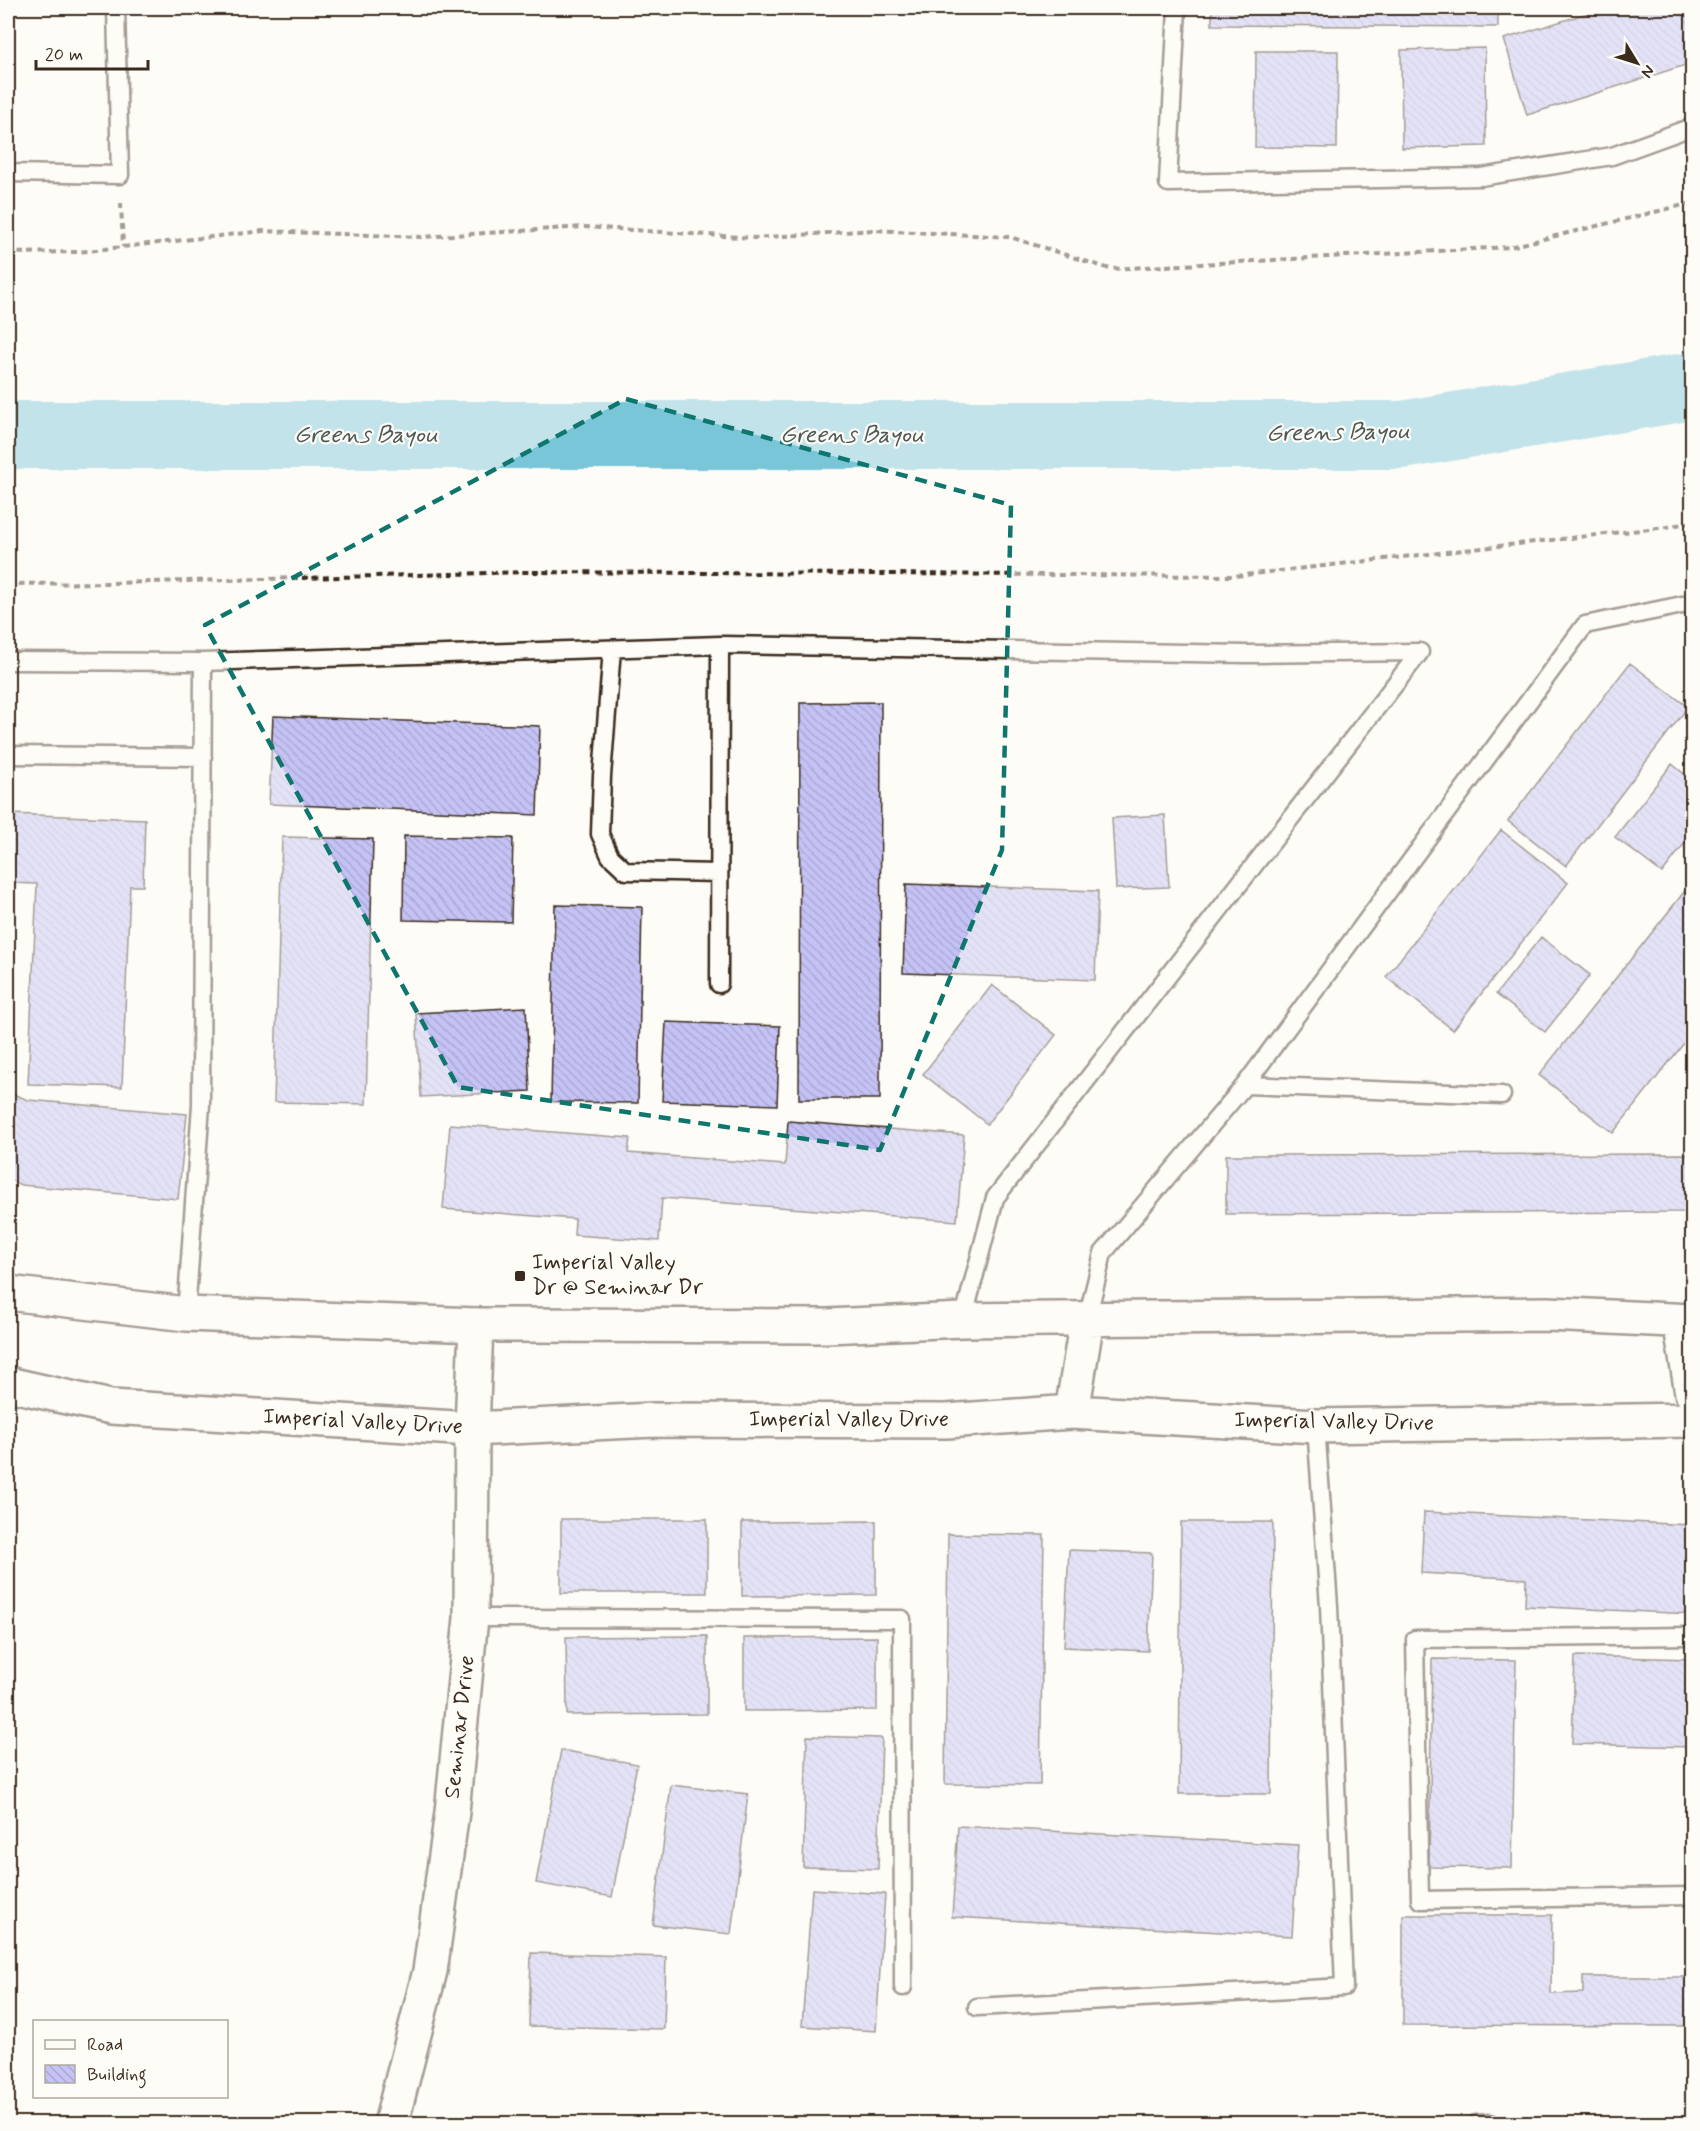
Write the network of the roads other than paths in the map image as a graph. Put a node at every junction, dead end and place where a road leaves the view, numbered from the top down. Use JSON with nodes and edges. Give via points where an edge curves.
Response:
{"nodes":[{"id":1,"x":116,"y":8,"type":"edge"},
{"id":2,"x":1177,"y":8,"type":"edge"},
{"id":3,"x":1692,"y":127,"type":"edge"},
{"id":4,"x":8,"y":173,"type":"edge"},
{"id":5,"x":1692,"y":603,"type":"edge"},
{"id":6,"x":720,"y":645,"type":"junction"},
{"id":7,"x":612,"y":649,"type":"junction"},
{"id":8,"x":8,"y":661,"type":"edge"},
{"id":9,"x":203,"y":662,"type":"junction"},
{"id":10,"x":8,"y":755,"type":"edge"},
{"id":11,"x":203,"y":757,"type":"junction"},
{"id":12,"x":719,"y":873,"type":"junction"},
{"id":13,"x":719,"y":984,"type":"dead end"},
{"id":14,"x":1245,"y":1085,"type":"junction"},
{"id":15,"x":1502,"y":1095,"type":"dead end"},
{"id":16,"x":8,"y":1293,"type":"edge"},
{"id":17,"x":186,"y":1314,"type":"junction"},
{"id":18,"x":1087,"y":1319,"type":"junction"},
{"id":19,"x":963,"y":1320,"type":"junction"},
{"id":20,"x":1686,"y":1321,"type":"edge"},
{"id":21,"x":476,"y":1325,"type":"junction"},
{"id":22,"x":8,"y":1383,"type":"edge"},
{"id":23,"x":1692,"y":1393,"type":"edge"},
{"id":24,"x":1072,"y":1412,"type":"junction"},
{"id":25,"x":1692,"y":1420,"type":"edge"},
{"id":26,"x":1316,"y":1426,"type":"junction"},
{"id":27,"x":472,"y":1429,"type":"junction"},
{"id":28,"x":471,"y":1618,"type":"junction"},
{"id":29,"x":1692,"y":1636,"type":"edge"},
{"id":30,"x":1692,"y":1896,"type":"edge"},
{"id":31,"x":903,"y":1987,"type":"dead end"},
{"id":32,"x":977,"y":2007,"type":"dead end"},
{"id":33,"x":391,"y":2124,"type":"edge"},
{"id":34,"x":1476,"y":2124,"type":"edge"},
{"id":35,"x":1491,"y":2124,"type":"edge"}],
"edges":[{"from":1,"to":4,"type":"lane","via":[[120,175]]},
{"from":2,"to":3,"type":"lane","via":[[1168,183],[1480,177],[1612,156]]},
{"from":5,"to":14,"type":"lane","via":[[1585,625]]},
{"from":6,"to":7,"type":"lane"},
{"from":6,"to":12,"type":"lane"},
{"from":6,"to":19,"type":"lane","via":[[1247,654],[1420,652],[995,1198]]},
{"from":7,"to":9,"type":"lane"},
{"from":7,"to":12,"type":"lane","via":[[600,834],[610,856],[626,871]]},
{"from":8,"to":9,"type":"lane"},
{"from":9,"to":11,"type":"lane"},
{"from":10,"to":11,"type":"lane"},
{"from":11,"to":17,"type":"lane","via":[[201,1105]]},
{"from":12,"to":13,"type":"lane"},
{"from":14,"to":15,"type":"lane"},
{"from":14,"to":18,"type":"lane","via":[[1103,1253]]},
{"from":16,"to":17,"type":"main road"},
{"from":17,"to":21,"type":"main road"},
{"from":18,"to":19,"type":"main road"},
{"from":18,"to":20,"type":"main road","via":[[1548,1314]]},
{"from":18,"to":24,"type":"main road"},
{"from":19,"to":21,"type":"main road","via":[[827,1326]]},
{"from":20,"to":23,"type":"main road"},
{"from":21,"to":27,"type":"main road","name":"Seminar Drive"},
{"from":22,"to":27,"type":"main road","name":"Imperial Valley Drive","via":[[111,1407]]},
{"from":24,"to":26,"type":"main road","name":"Imperial Valley Drive"},
{"from":24,"to":27,"type":"main road","name":"Imperial Valley Drive","via":[[946,1421],[654,1420]]},
{"from":25,"to":26,"type":"main road","name":"Imperial Valley Drive"},
{"from":26,"to":32,"type":"lane","via":[[1329,1606],[1344,1987]]},
{"from":27,"to":28,"type":"main road","name":"Seminar Drive"},
{"from":28,"to":31,"type":"lane","via":[[902,1619]]},
{"from":28,"to":33,"type":"main road","name":"Seminar Drive","via":[[452,1812],[429,1971]]},
{"from":29,"to":30,"type":"lane","via":[[1415,1639],[1420,1900]]},
{"from":34,"to":35,"type":"lane"}]}
